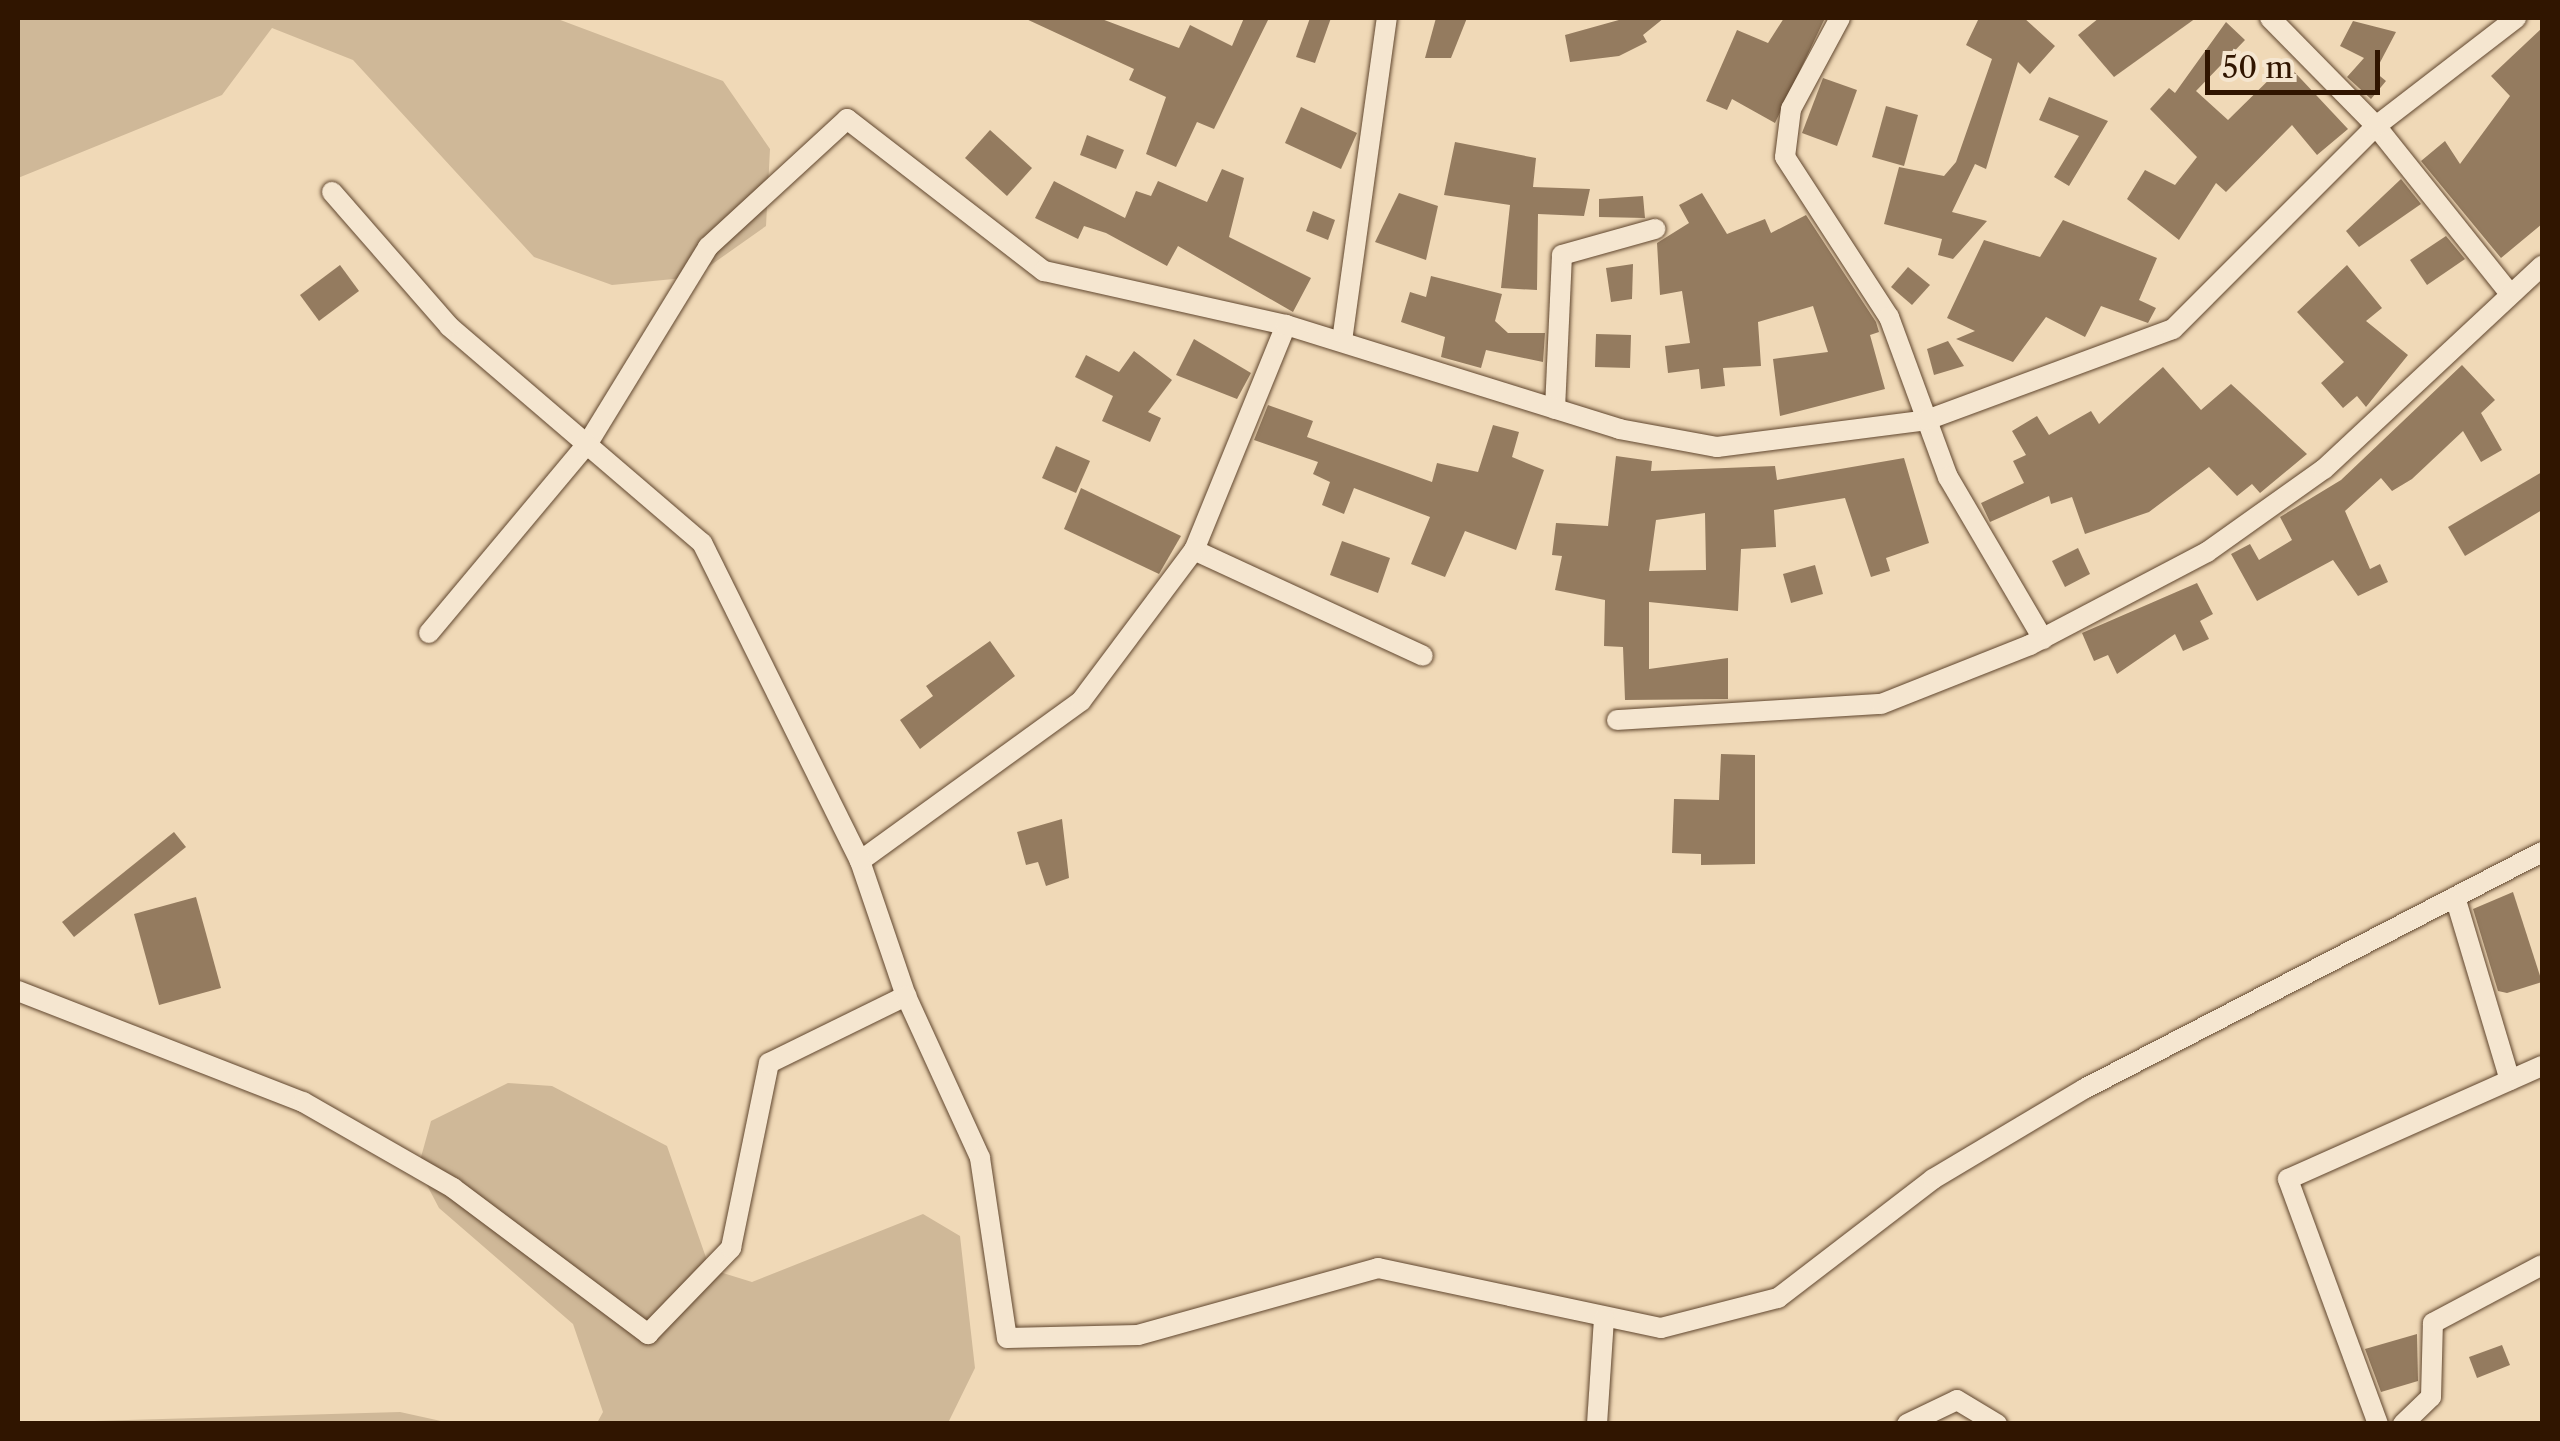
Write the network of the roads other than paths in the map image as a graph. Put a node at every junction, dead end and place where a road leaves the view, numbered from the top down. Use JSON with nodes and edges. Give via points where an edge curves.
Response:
{"nodes":[{"id":1,"x":1387,"y":18,"type":"edge"},
{"id":2,"x":1840,"y":18,"type":"edge"},
{"id":3,"x":2270,"y":18,"type":"edge"},
{"id":4,"x":2516,"y":18,"type":"edge"},
{"id":5,"x":2376,"y":126,"type":"junction"},
{"id":6,"x":332,"y":192,"type":"dead end"},
{"id":7,"x":1655,"y":229,"type":"dead end"},
{"id":8,"x":2542,"y":266,"type":"edge"},
{"id":9,"x":2510,"y":294,"type":"junction"},
{"id":10,"x":1286,"y":325,"type":"junction"},
{"id":11,"x":1342,"y":341,"type":"junction"},
{"id":12,"x":1554,"y":409,"type":"junction"},
{"id":13,"x":1927,"y":420,"type":"junction"},
{"id":14,"x":588,"y":444,"type":"junction"},
{"id":15,"x":1194,"y":550,"type":"junction"},
{"id":16,"x":429,"y":633,"type":"dead end"},
{"id":17,"x":2043,"y":639,"type":"junction"},
{"id":18,"x":1423,"y":656,"type":"dead end"},
{"id":19,"x":1617,"y":720,"type":"dead end"},
{"id":20,"x":2542,"y":852,"type":"edge"},
{"id":21,"x":860,"y":860,"type":"junction"},
{"id":22,"x":2455,"y":897,"type":"junction"},
{"id":23,"x":18,"y":992,"type":"edge"},
{"id":24,"x":906,"y":996,"type":"junction"},
{"id":25,"x":2542,"y":1066,"type":"edge"},
{"id":26,"x":2510,"y":1080,"type":"junction"},
{"id":27,"x":2542,"y":1264,"type":"edge"},
{"id":28,"x":1604,"y":1318,"type":"junction"},
{"id":29,"x":1597,"y":1424,"type":"edge"},
{"id":30,"x":1907,"y":1424,"type":"edge"},
{"id":31,"x":1997,"y":1424,"type":"edge"},
{"id":32,"x":2378,"y":1424,"type":"edge"},
{"id":33,"x":2403,"y":1424,"type":"edge"}],
"edges":[{"from":1,"to":11,"type":"street"},
{"from":2,"to":13,"type":"street","via":[[1791,109],[1785,157],[1889,317]]},
{"from":3,"to":5,"type":"street"},
{"from":4,"to":5,"type":"street"},
{"from":5,"to":9,"type":"street"},
{"from":5,"to":13,"type":"street","via":[[2173,329]]},
{"from":6,"to":14,"type":"street","via":[[448,326]]},
{"from":7,"to":12,"type":"street","via":[[1562,255]]},
{"from":8,"to":9,"type":"street"},
{"from":9,"to":17,"type":"street","via":[[2324,469],[2207,552]]},
{"from":10,"to":11,"type":"street"},
{"from":10,"to":14,"type":"street","via":[[1044,271],[847,119],[708,247]]},
{"from":10,"to":15,"type":"street"},
{"from":11,"to":12,"type":"street"},
{"from":12,"to":13,"type":"street","via":[[1717,447]]},
{"from":13,"to":17,"type":"street","via":[[1982,546]]},
{"from":14,"to":16,"type":"street"},
{"from":14,"to":21,"type":"street","via":[[702,543]]},
{"from":15,"to":18,"type":"street"},
{"from":15,"to":21,"type":"street","via":[[1080,700]]},
{"from":17,"to":19,"type":"street","via":[[1882,704]]},
{"from":20,"to":22,"type":"street"},
{"from":21,"to":24,"type":"street"},
{"from":22,"to":26,"type":"street"},
{"from":22,"to":28,"type":"street","via":[[2084,1088],[1933,1179],[1778,1298],[1661,1328]]},
{"from":23,"to":24,"type":"street","via":[[302,1102],[453,1188],[648,1334],[731,1248],[768,1063]]},
{"from":24,"to":28,"type":"street","via":[[980,1158],[1007,1338],[1138,1334],[1378,1268]]},
{"from":25,"to":26,"type":"street"},
{"from":26,"to":32,"type":"street","via":[[2288,1179]]},
{"from":27,"to":33,"type":"street","via":[[2434,1323],[2430,1398]]},
{"from":28,"to":29,"type":"street"},
{"from":30,"to":31,"type":"street","via":[[1958,1400]]}]}
